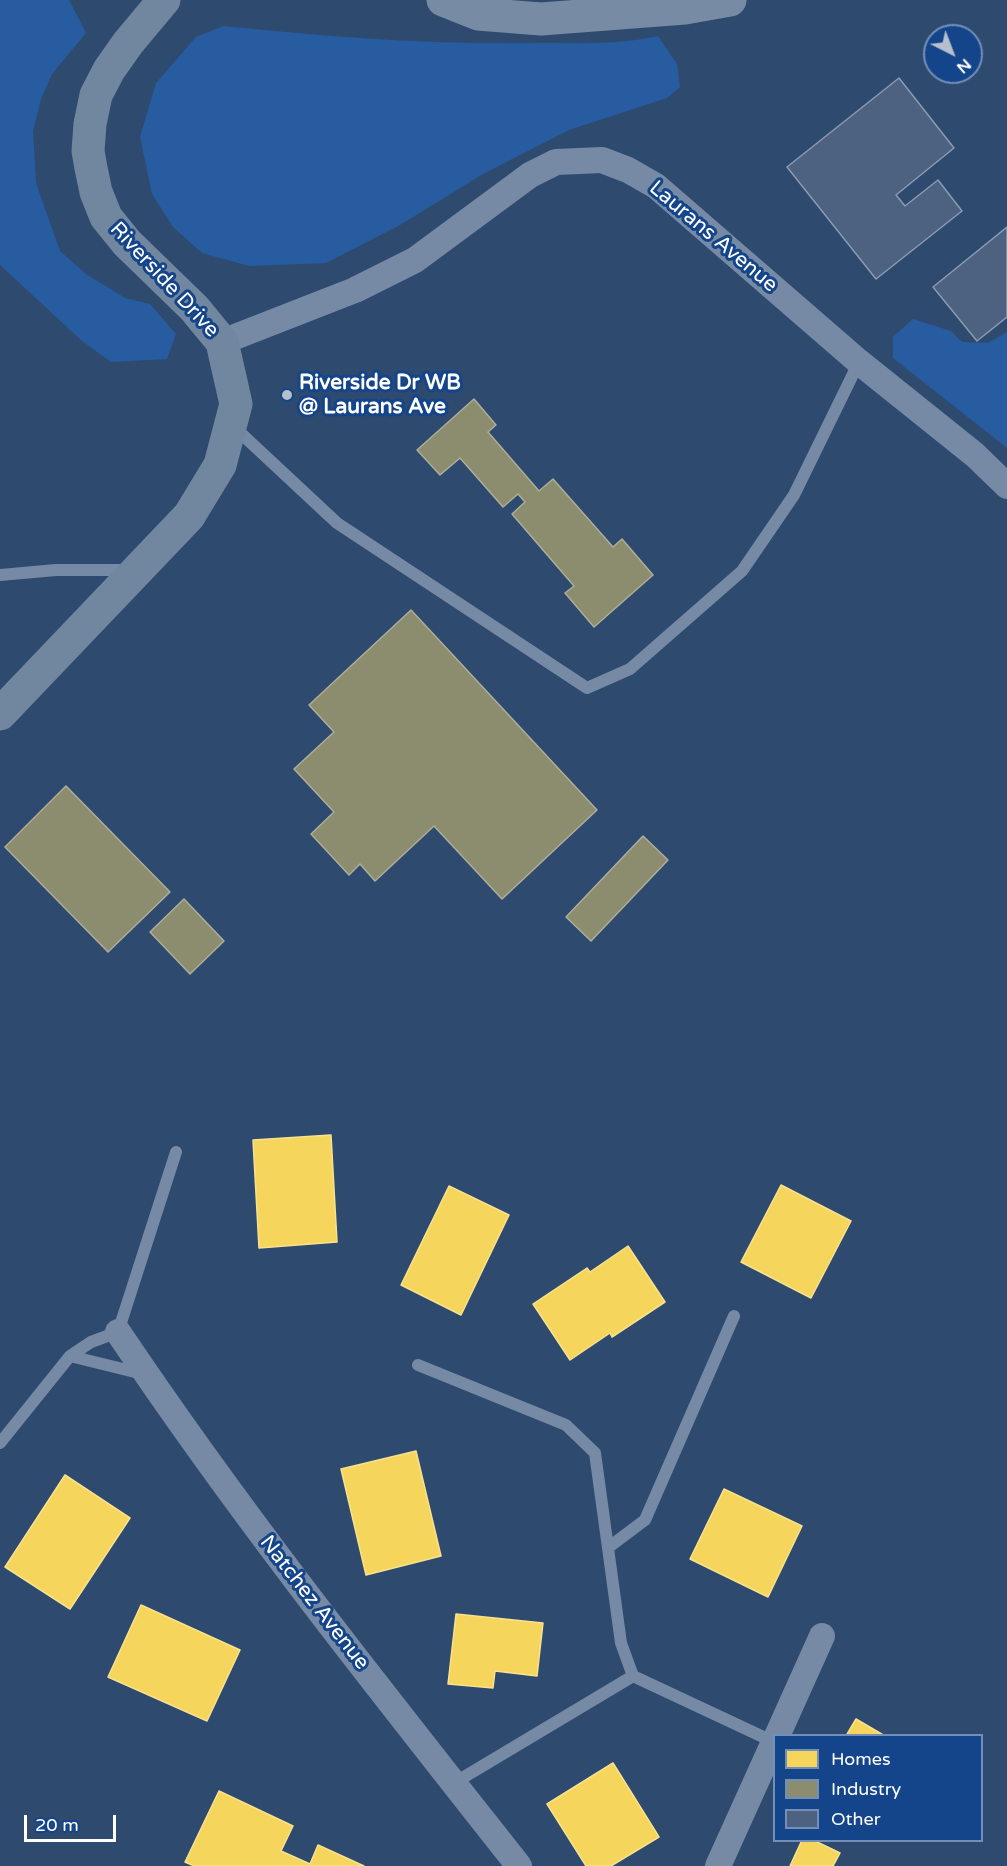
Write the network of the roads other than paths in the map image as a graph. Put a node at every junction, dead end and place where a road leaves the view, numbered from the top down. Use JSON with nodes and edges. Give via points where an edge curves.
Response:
{"nodes":[{"id":1,"x":164,"y":0,"type":"edge"},
{"id":2,"x":443,"y":0,"type":"edge"},
{"id":3,"x":730,"y":0,"type":"edge"},
{"id":4,"x":222,"y":342,"type":"junction"},
{"id":5,"x":859,"y":362,"type":"junction"},
{"id":6,"x":231,"y":424,"type":"junction"},
{"id":7,"x":1007,"y":486,"type":"edge"},
{"id":8,"x":138,"y":570,"type":"junction"},
{"id":9,"x":0,"y":575,"type":"edge"},
{"id":10,"x":0,"y":714,"type":"edge"},
{"id":11,"x":176,"y":1152,"type":"dead end"},
{"id":12,"x":734,"y":1316,"type":"dead end"},
{"id":13,"x":118,"y":1332,"type":"junction"},
{"id":14,"x":70,"y":1356,"type":"junction"},
{"id":15,"x":418,"y":1365,"type":"dead end"},
{"id":16,"x":147,"y":1375,"type":"junction"},
{"id":17,"x":0,"y":1443,"type":"edge"},
{"id":18,"x":609,"y":1547,"type":"junction"},
{"id":19,"x":822,"y":1636,"type":"dead end"},
{"id":20,"x":633,"y":1676,"type":"junction"},
{"id":21,"x":778,"y":1734,"type":"edge"},
{"id":22,"x":773,"y":1742,"type":"edge"},
{"id":23,"x":773,"y":1744,"type":"edge"},
{"id":24,"x":454,"y":1783,"type":"junction"},
{"id":25,"x":519,"y":1866,"type":"edge"},
{"id":26,"x":718,"y":1866,"type":"edge"}],
"edges":[{"from":1,"to":4,"type":"street","name":"Riverside Drive","via":[[115,61],[96,95],[88,151],[96,192],[106,217]]},
{"from":2,"to":3,"type":"highway","via":[[478,14],[542,19],[685,8]]},
{"from":4,"to":5,"type":"street","name":"Laurans Avenue","via":[[356,290],[415,260],[530,175],[556,162],[602,160],[656,186]]},
{"from":4,"to":6,"type":"street","name":"Riverside Drive","via":[[236,404]]},
{"from":5,"to":6,"type":"lane","via":[[794,495],[742,571],[630,669],[587,688],[337,523]]},
{"from":5,"to":7,"type":"street","name":"Laurans Avenue","via":[[975,455]]},
{"from":6,"to":8,"type":"street","name":"Riverside Drive","via":[[220,465],[189,516]]},
{"from":8,"to":9,"type":"lane"},
{"from":8,"to":10,"type":"street","name":"Riverside Drive"},
{"from":11,"to":13,"type":"lane"},
{"from":12,"to":18,"type":"lane","via":[[645,1520]]},
{"from":13,"to":14,"type":"lane","via":[[91,1342]]},
{"from":13,"to":16,"type":"street","name":"Natchez Avenue"},
{"from":14,"to":16,"type":"lane"},
{"from":14,"to":17,"type":"lane"},
{"from":15,"to":18,"type":"lane","via":[[566,1425],[595,1453]]},
{"from":16,"to":24,"type":"street","name":"Natchez Avenue","via":[[211,1468]]},
{"from":18,"to":20,"type":"lane","via":[[621,1643]]},
{"from":19,"to":21,"type":"street"},
{"from":20,"to":22,"type":"lane"},
{"from":20,"to":24,"type":"lane"},
{"from":23,"to":26,"type":"street"},
{"from":24,"to":25,"type":"street","name":"Natchez Avenue"}]}
